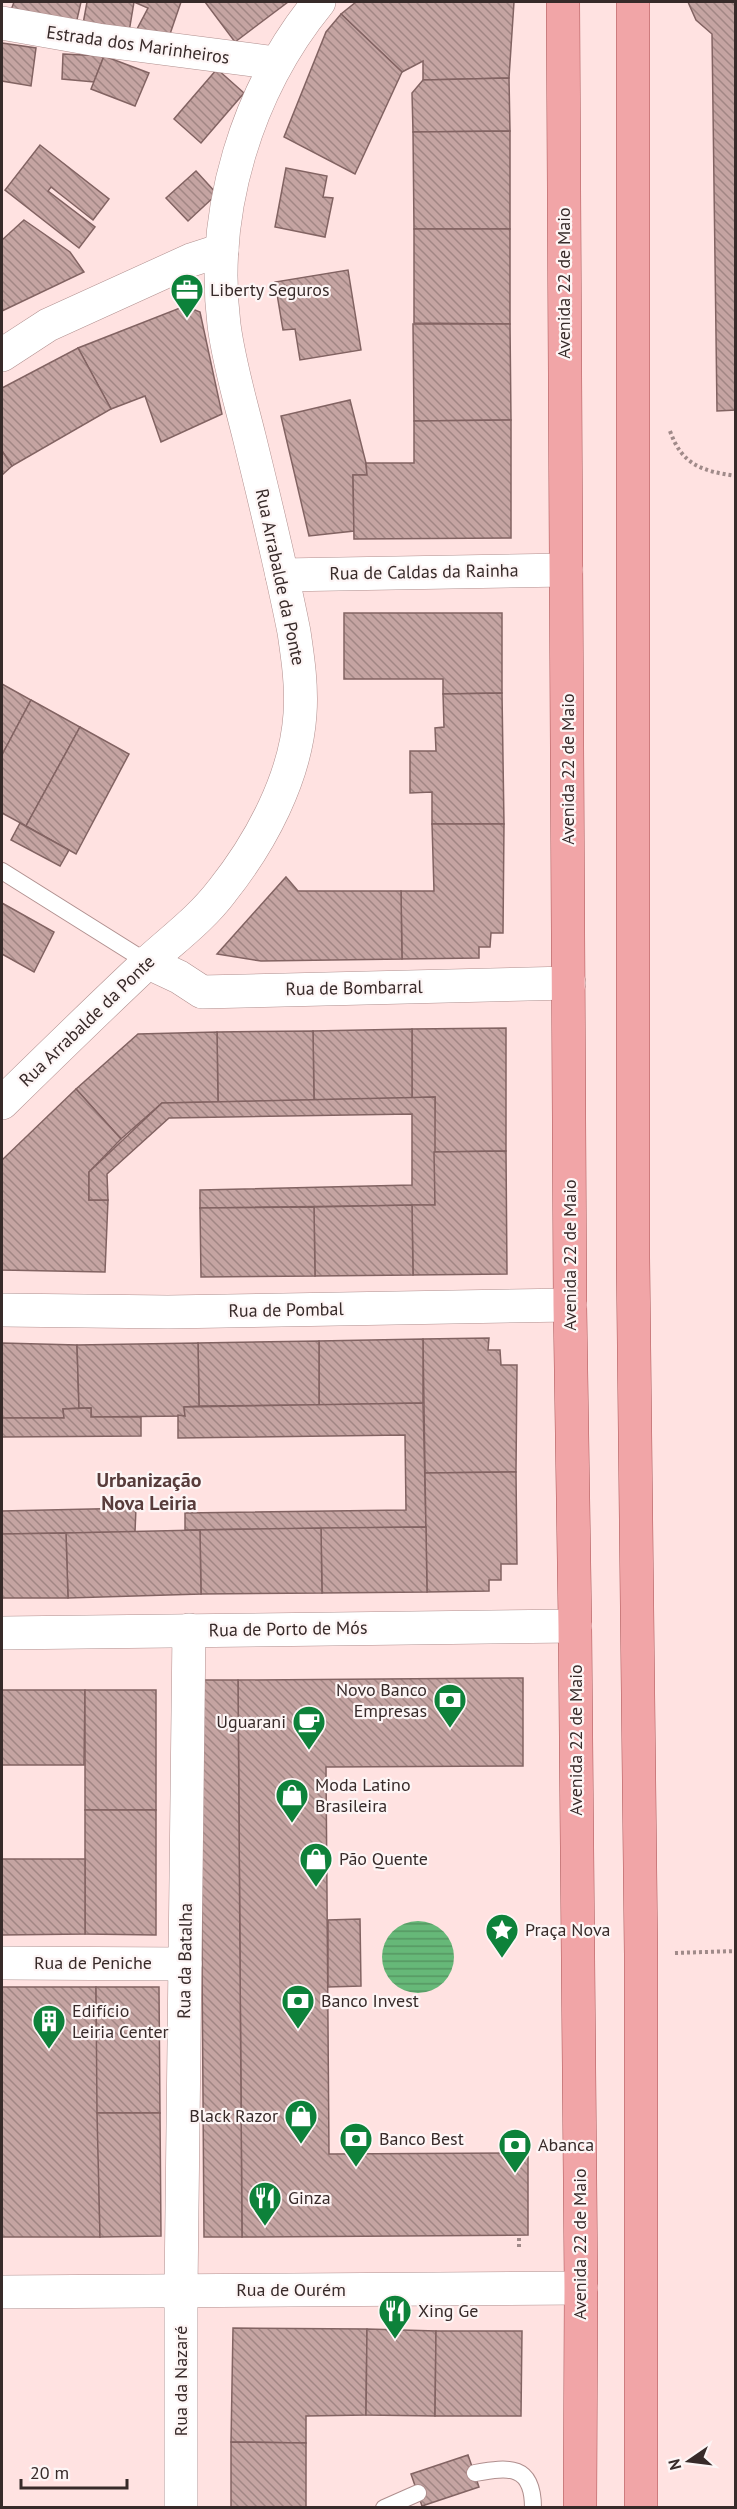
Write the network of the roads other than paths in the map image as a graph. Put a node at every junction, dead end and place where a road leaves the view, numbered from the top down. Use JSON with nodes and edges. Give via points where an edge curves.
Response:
{"nodes":[{"id":1,"x":319,"y":2,"type":"edge"},
{"id":2,"x":563,"y":2,"type":"edge"},
{"id":3,"x":633,"y":2,"type":"edge"},
{"id":4,"x":2,"y":23,"type":"edge"},
{"id":5,"x":276,"y":63,"type":"junction"},
{"id":6,"x":222,"y":250,"type":"junction"},
{"id":7,"x":2,"y":355,"type":"edge"},
{"id":8,"x":566,"y":570,"type":"junction"},
{"id":9,"x":282,"y":575,"type":"junction"},
{"id":10,"x":2,"y":871,"type":"edge"},
{"id":11,"x":147,"y":963,"type":"junction"},
{"id":12,"x":569,"y":983,"type":"junction"},
{"id":13,"x":2,"y":1103,"type":"edge"},
{"id":14,"x":570,"y":1305,"type":"junction"},
{"id":15,"x":2,"y":1310,"type":"edge"},
{"id":16,"x":575,"y":1626,"type":"junction"},
{"id":17,"x":189,"y":1630,"type":"junction"},
{"id":18,"x":2,"y":1633,"type":"edge"},
{"id":19,"x":2,"y":1963,"type":"edge"},
{"id":20,"x":185,"y":1964,"type":"junction"},
{"id":21,"x":580,"y":2288,"type":"junction"},
{"id":22,"x":181,"y":2291,"type":"junction"},
{"id":23,"x":2,"y":2292,"type":"edge"},
{"id":24,"x":475,"y":2473,"type":"dead end"},
{"id":25,"x":418,"y":2493,"type":"dead end"},
{"id":26,"x":575,"y":2503,"type":"edge"},
{"id":27,"x":182,"y":2508,"type":"edge"},
{"id":28,"x":384,"y":2508,"type":"edge"},
{"id":29,"x":533,"y":2508,"type":"edge"},
{"id":30,"x":641,"y":2508,"type":"edge"}],
"edges":[{"from":1,"to":5,"type":"street","name":"Rua Arrabalde da Ponte"},
{"from":2,"to":8,"type":"main road","name":"Avenida 22 de Maio"},
{"from":3,"to":30,"type":"main road","via":[[633,1258],[641,1954]]},
{"from":4,"to":5,"type":"street","name":"Estrada dos Marinheiros"},
{"from":5,"to":6,"type":"street","name":"Rua Arrabalde da Ponte","via":[[254,111],[238,161],[227,205]]},
{"from":6,"to":7,"type":"street","via":[[191,260],[48,325]]},
{"from":6,"to":9,"type":"street","name":"Rua Arrabalde da Ponte","via":[[224,326]]},
{"from":8,"to":9,"type":"street","name":"Rua de Caldas da Rainha"},
{"from":8,"to":12,"type":"main road","name":"Avenida 22 de Maio"},
{"from":9,"to":11,"type":"street","name":"Rua Arrabalde da Ponte","via":[[300,674],[300,715],[282,789],[265,826],[222,892]]},
{"from":10,"to":11,"type":"lane"},
{"from":11,"to":12,"type":"street","name":"Rua de Bombarral","via":[[202,992]]},
{"from":11,"to":13,"type":"street","name":"Rua Arrabalde da Ponte"},
{"from":12,"to":14,"type":"main road","name":"Avenida 22 de Maio"},
{"from":14,"to":15,"type":"street","name":"Rua de Pombal","via":[[168,1312]]},
{"from":14,"to":16,"type":"main road","name":"Avenida 22 de Maio"},
{"from":16,"to":17,"type":"street","name":"Rua de Porto de Mós"},
{"from":16,"to":21,"type":"main road","name":"Avenida 22 de Maio"},
{"from":17,"to":18,"type":"street","name":"Rua de Porto de Mós"},
{"from":17,"to":20,"type":"street","name":"Rua da Batalha"},
{"from":19,"to":20,"type":"street","name":"Rua de Peniche"},
{"from":20,"to":22,"type":"street","name":"Rua da Batalha"},
{"from":21,"to":22,"type":"street","name":"Rua de Ourém"},
{"from":21,"to":26,"type":"main road","name":"Avenida 22 de Maio"},
{"from":22,"to":23,"type":"street","name":"Rua de Ourém"},
{"from":22,"to":27,"type":"street","name":"Rua da Nazaré"},
{"from":24,"to":29,"type":"lane","via":[[503,2468],[520,2472],[529,2480]]},
{"from":25,"to":28,"type":"lane"}]}
